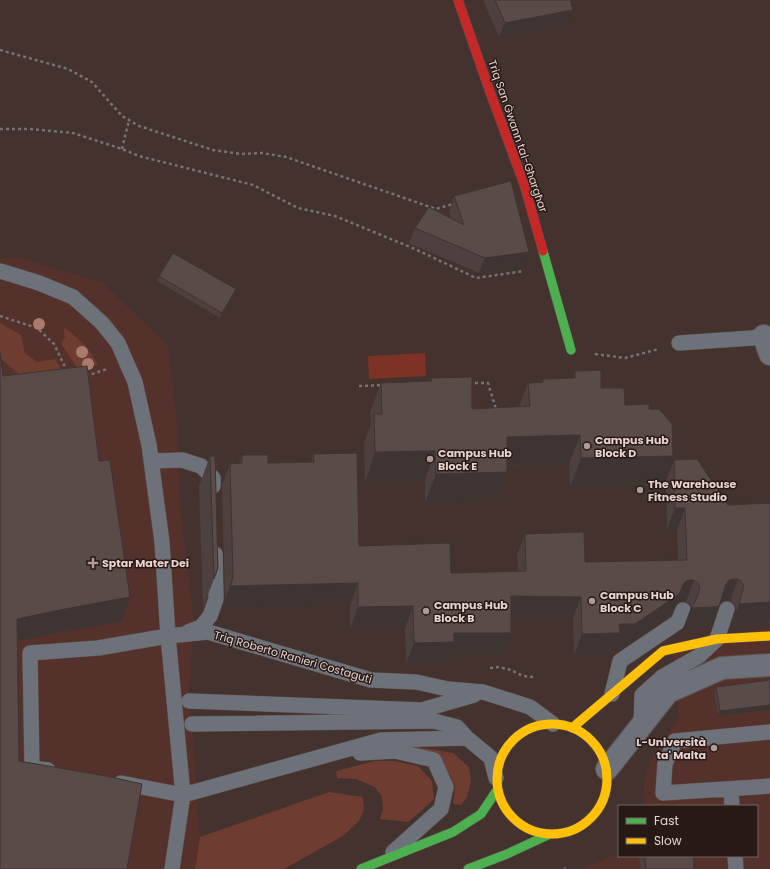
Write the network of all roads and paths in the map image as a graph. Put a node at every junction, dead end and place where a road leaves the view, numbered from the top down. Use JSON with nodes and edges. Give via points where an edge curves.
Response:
{"nodes":[{"id":1,"x":458,"y":0,"type":"edge"},
{"id":2,"x":0,"y":50,"type":"edge"},
{"id":3,"x":129,"y":120,"type":"junction"},
{"id":4,"x":0,"y":129,"type":"edge"},
{"id":5,"x":122,"y":149,"type":"junction"},
{"id":6,"x":458,"y":202,"type":"edge"},
{"id":7,"x":546,"y":260,"type":"junction"},
{"id":8,"x":0,"y":271,"type":"edge"},
{"id":9,"x":0,"y":316,"type":"edge"},
{"id":10,"x":769,"y":341,"type":"edge"},
{"id":11,"x":679,"y":343,"type":"joint"},
{"id":12,"x":571,"y":350,"type":"joint"},
{"id":13,"x":127,"y":363,"type":"junction"},
{"id":14,"x":69,"y":374,"type":"edge"},
{"id":15,"x":86,"y":376,"type":"edge"},
{"id":16,"x":465,"y":383,"type":"edge"},
{"id":17,"x":389,"y":385,"type":"edge"},
{"id":18,"x":359,"y":386,"type":"dead end"},
{"id":19,"x":496,"y":410,"type":"edge"},
{"id":20,"x":151,"y":461,"type":"junction"},
{"id":21,"x":214,"y":501,"type":"edge"},
{"id":22,"x":215,"y":540,"type":"edge"},
{"id":23,"x":727,"y":609,"type":"edge"},
{"id":24,"x":683,"y":610,"type":"edge"},
{"id":25,"x":184,"y":634,"type":"junction"},
{"id":26,"x":168,"y":636,"type":"junction"},
{"id":27,"x":770,"y":636,"type":"edge"},
{"id":28,"x":717,"y":639,"type":"junction"},
{"id":29,"x":770,"y":665,"type":"edge"},
{"id":30,"x":490,"y":668,"type":"dead end"},
{"id":31,"x":533,"y":677,"type":"dead end"},
{"id":32,"x":483,"y":692,"type":"junction"},
{"id":33,"x":612,"y":694,"type":"junction"},
{"id":34,"x":189,"y":701,"type":"dead end"},
{"id":35,"x":192,"y":724,"type":"dead end"},
{"id":36,"x":553,"y":724,"type":"junction"},
{"id":37,"x":641,"y":726,"type":"junction"},
{"id":38,"x":572,"y":728,"type":"junction"},
{"id":39,"x":770,"y":732,"type":"edge"},
{"id":40,"x":467,"y":738,"type":"junction"},
{"id":41,"x":333,"y":754,"type":"junction"},
{"id":42,"x":607,"y":769,"type":"junction"},
{"id":43,"x":63,"y":773,"type":"edge"},
{"id":44,"x":109,"y":780,"type":"edge"},
{"id":45,"x":497,"y":784,"type":"junction"},
{"id":46,"x":770,"y":786,"type":"edge"},
{"id":47,"x":730,"y":789,"type":"junction"},
{"id":48,"x":183,"y":795,"type":"junction"},
{"id":49,"x":732,"y":805,"type":"edge"},
{"id":50,"x":548,"y":835,"type":"junction"},
{"id":51,"x":735,"y":857,"type":"edge"},
{"id":52,"x":385,"y":859,"type":"junction"},
{"id":53,"x":172,"y":869,"type":"edge"},
{"id":54,"x":361,"y":869,"type":"edge"},
{"id":55,"x":468,"y":869,"type":"edge"},
{"id":56,"x":736,"y":869,"type":"edge"}],
"edges":[{"from":1,"to":7,"type":"main road","name":"Triq San Ġwann tal-Għargħar","via":[[524,184]]},
{"from":2,"to":3,"type":"path","via":[[68,69],[92,82],[122,116]]},
{"from":3,"to":5,"type":"path"},
{"from":3,"to":6,"type":"path","via":[[139,126],[212,150],[286,157],[436,209]]},
{"from":4,"to":5,"type":"path","via":[[73,133]]},
{"from":5,"to":7,"type":"path","via":[[139,156],[253,185],[298,208],[335,216],[476,278],[526,271]]},
{"from":7,"to":12,"type":"main road","name":"Triq San Ġwann tal-Għargħar"},
{"from":8,"to":13,"type":"lane","via":[[74,297],[102,323],[118,343]]},
{"from":9,"to":14,"type":"path","via":[[38,328],[54,344]]},
{"from":10,"to":11,"type":"lane"},
{"from":11,"to":12,"type":"path","via":[[625,358]]},
{"from":13,"to":15,"type":"path"},
{"from":13,"to":20,"type":"lane","via":[[135,382]]},
{"from":16,"to":19,"type":"path","via":[[488,383]]},
{"from":17,"to":18,"type":"path"},
{"from":20,"to":21,"type":"lane","via":[[182,460],[201,466],[213,478]]},
{"from":20,"to":26,"type":"lane","via":[[162,542]]},
{"from":22,"to":25,"type":"lane","via":[[216,599],[210,616],[202,627]]},
{"from":23,"to":28,"type":"lane"},
{"from":24,"to":33,"type":"lane","via":[[678,622],[620,660]]},
{"from":25,"to":26,"type":"lane","name":"Triq Roberto Ranieri Costaguti"},
{"from":25,"to":32,"type":"lane","name":"Triq Roberto Ranieri Costaguti","via":[[208,632],[371,680],[416,682],[448,689]]},
{"from":26,"to":43,"type":"lane","name":"Triq Roberto Ranieri Costaguti","via":[[98,648],[30,653],[32,768]]},
{"from":26,"to":48,"type":"lane"},
{"from":27,"to":28,"type":"main road"},
{"from":28,"to":33,"type":"main road","via":[[664,651]]},
{"from":28,"to":37,"type":"lane","via":[[699,656],[662,677],[642,695]]},
{"from":29,"to":37,"type":"street","via":[[722,668],[668,692]]},
{"from":30,"to":31,"type":"path","via":[[499,667]]},
{"from":32,"to":34,"type":"lane","via":[[422,710]]},
{"from":32,"to":36,"type":"lane","name":"Triq Roberto Ranieri Costaguti","via":[[530,707]]},
{"from":33,"to":38,"type":"main road"},
{"from":35,"to":40,"type":"lane","via":[[434,721],[457,727]]},
{"from":36,"to":38,"type":"main road"},
{"from":36,"to":45,"type":"main road","via":[[533,727],[517,736],[498,764]]},
{"from":37,"to":42,"type":"street"},
{"from":38,"to":42,"type":"main road","via":[[592,740],[602,753]]},
{"from":39,"to":47,"type":"lane","via":[[675,741],[665,764],[663,793]]},
{"from":40,"to":41,"type":"lane","via":[[382,740]]},
{"from":40,"to":45,"type":"lane","via":[[491,758]]},
{"from":41,"to":48,"type":"lane"},
{"from":41,"to":52,"type":"lane","via":[[395,751],[434,760],[446,787],[441,809]]},
{"from":42,"to":50,"type":"main road","via":[[608,787],[602,804],[592,819],[576,830]]},
{"from":44,"to":48,"type":"lane"},
{"from":45,"to":50,"type":"main road","via":[[503,806],[514,820],[532,831]]},
{"from":45,"to":52,"type":"main road","via":[[481,814],[453,832]]},
{"from":46,"to":47,"type":"lane"},
{"from":47,"to":49,"type":"lane"},
{"from":48,"to":53,"type":"lane"},
{"from":50,"to":55,"type":"main road"},
{"from":51,"to":56,"type":"lane"},
{"from":52,"to":54,"type":"main road"}]}
